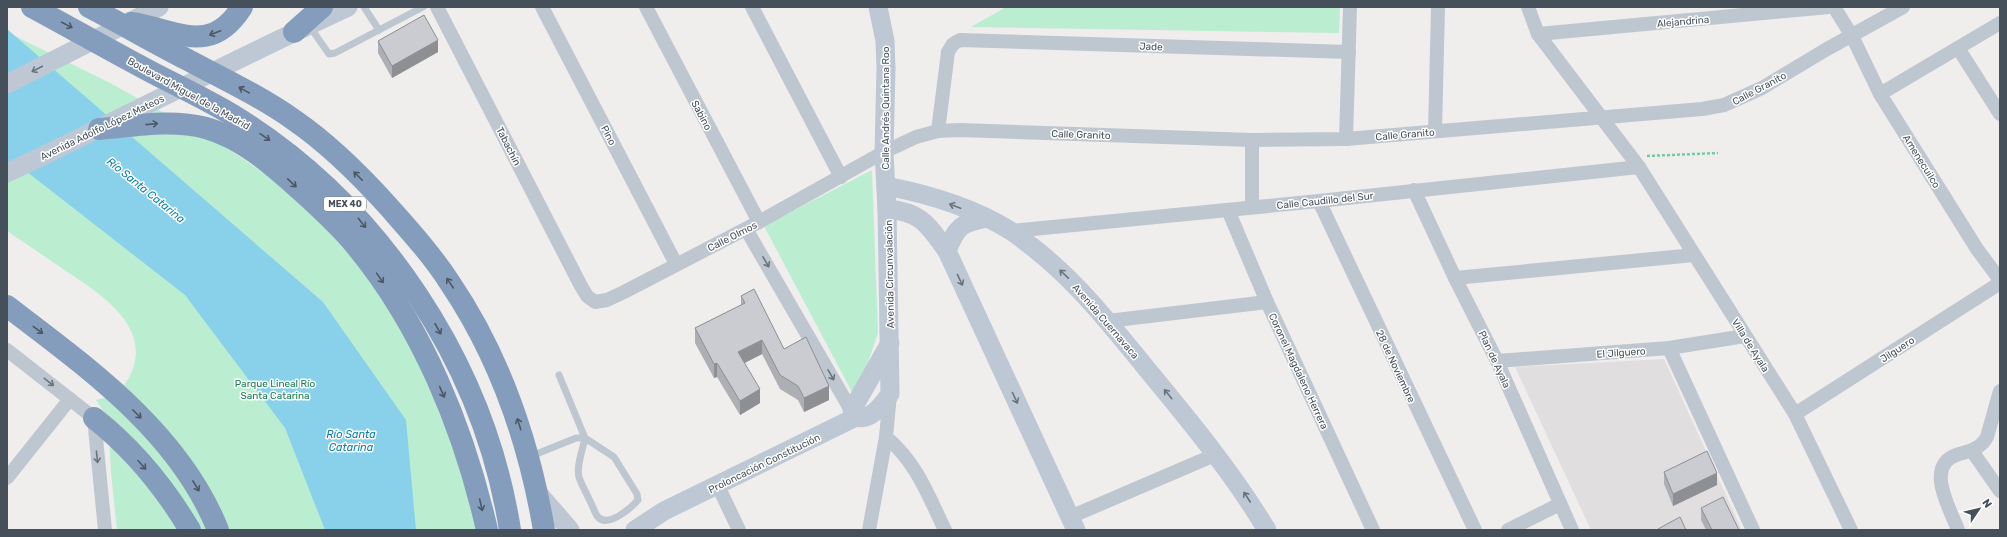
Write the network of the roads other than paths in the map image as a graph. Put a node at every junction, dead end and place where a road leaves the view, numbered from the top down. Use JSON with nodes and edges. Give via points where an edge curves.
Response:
{"nodes":[{"id":1,"x":32,"y":7,"type":"edge"},
{"id":2,"x":90,"y":7,"type":"edge"},
{"id":3,"x":159,"y":7,"type":"edge"},
{"id":4,"x":242,"y":7,"type":"edge"},
{"id":5,"x":322,"y":7,"type":"edge"},
{"id":6,"x":348,"y":7,"type":"edge"},
{"id":7,"x":364,"y":7,"type":"edge"},
{"id":8,"x":423,"y":7,"type":"edge"},
{"id":9,"x":437,"y":7,"type":"edge"},
{"id":10,"x":542,"y":7,"type":"edge"},
{"id":11,"x":646,"y":7,"type":"edge"},
{"id":12,"x":752,"y":7,"type":"edge"},
{"id":13,"x":1350,"y":7,"type":"edge"},
{"id":14,"x":1438,"y":7,"type":"edge"},
{"id":15,"x":1528,"y":7,"type":"edge"},
{"id":16,"x":1829,"y":7,"type":"edge"},
{"id":17,"x":1834,"y":7,"type":"edge"},
{"id":18,"x":1903,"y":7,"type":"edge"},
{"id":19,"x":883,"y":9,"type":"edge"},
{"id":20,"x":115,"y":20,"type":"junction"},
{"id":21,"x":2000,"y":23,"type":"edge"},
{"id":22,"x":301,"y":29,"type":"junction"},
{"id":23,"x":379,"y":30,"type":"junction"},
{"id":24,"x":1538,"y":34,"type":"junction"},
{"id":25,"x":1852,"y":36,"type":"junction"},
{"id":26,"x":1958,"y":48,"type":"junction"},
{"id":27,"x":1349,"y":52,"type":"junction"},
{"id":28,"x":7,"y":84,"type":"edge"},
{"id":29,"x":1880,"y":94,"type":"junction"},
{"id":30,"x":2000,"y":114,"type":"edge"},
{"id":31,"x":1599,"y":116,"type":"junction"},
{"id":32,"x":99,"y":129,"type":"junction"},
{"id":33,"x":938,"y":131,"type":"junction"},
{"id":34,"x":1435,"y":131,"type":"junction"},
{"id":35,"x":1346,"y":139,"type":"junction"},
{"id":36,"x":1252,"y":140,"type":"junction"},
{"id":37,"x":884,"y":152,"type":"junction"},
{"id":38,"x":1635,"y":162,"type":"junction"},
{"id":39,"x":7,"y":173,"type":"edge"},
{"id":40,"x":841,"y":177,"type":"junction"},
{"id":41,"x":886,"y":186,"type":"junction"},
{"id":42,"x":1414,"y":190,"type":"junction"},
{"id":43,"x":1319,"y":201,"type":"junction"},
{"id":44,"x":1252,"y":207,"type":"junction"},
{"id":45,"x":887,"y":209,"type":"junction"},
{"id":46,"x":1228,"y":210,"type":"junction"},
{"id":47,"x":987,"y":218,"type":"junction"},
{"id":48,"x":759,"y":222,"type":"junction"},
{"id":49,"x":746,"y":229,"type":"junction"},
{"id":50,"x":1012,"y":231,"type":"junction"},
{"id":51,"x":947,"y":251,"type":"junction"},
{"id":52,"x":1694,"y":255,"type":"junction"},
{"id":53,"x":676,"y":264,"type":"junction"},
{"id":54,"x":1455,"y":278,"type":"junction"},
{"id":55,"x":2000,"y":282,"type":"edge"},
{"id":56,"x":581,"y":286,"type":"joint"},
{"id":57,"x":1267,"y":302,"type":"junction"},
{"id":58,"x":7,"y":306,"type":"edge"},
{"id":59,"x":1108,"y":321,"type":"junction"},
{"id":60,"x":1745,"y":336,"type":"junction"},
{"id":61,"x":890,"y":343,"type":"junction"},
{"id":62,"x":1668,"y":348,"type":"junction"},
{"id":63,"x":7,"y":350,"type":"edge"},
{"id":64,"x":1497,"y":361,"type":"junction"},
{"id":65,"x":559,"y":375,"type":"dead end"},
{"id":66,"x":2000,"y":391,"type":"edge"},
{"id":67,"x":890,"y":394,"type":"junction"},
{"id":68,"x":70,"y":399,"type":"junction"},
{"id":69,"x":854,"y":414,"type":"junction"},
{"id":70,"x":1795,"y":414,"type":"junction"},
{"id":71,"x":94,"y":418,"type":"junction"},
{"id":72,"x":886,"y":437,"type":"junction"},
{"id":73,"x":585,"y":438,"type":"junction"},
{"id":74,"x":1972,"y":451,"type":"junction"},
{"id":75,"x":1217,"y":454,"type":"junction"},
{"id":76,"x":529,"y":457,"type":"junction"},
{"id":77,"x":7,"y":478,"type":"edge"},
{"id":78,"x":718,"y":486,"type":"junction"},
{"id":79,"x":2000,"y":491,"type":"edge"},
{"id":80,"x":538,"y":493,"type":"junction"},
{"id":81,"x":1560,"y":504,"type":"junction"},
{"id":82,"x":1073,"y":523,"type":"edge"},
{"id":83,"x":105,"y":530,"type":"edge"},
{"id":84,"x":190,"y":530,"type":"edge"},
{"id":85,"x":218,"y":530,"type":"edge"},
{"id":86,"x":487,"y":530,"type":"edge"},
{"id":87,"x":510,"y":530,"type":"edge"},
{"id":88,"x":544,"y":530,"type":"edge"},
{"id":89,"x":570,"y":530,"type":"edge"},
{"id":90,"x":635,"y":530,"type":"edge"},
{"id":91,"x":739,"y":530,"type":"edge"},
{"id":92,"x":869,"y":530,"type":"edge"},
{"id":93,"x":945,"y":530,"type":"edge"},
{"id":94,"x":1267,"y":530,"type":"edge"},
{"id":95,"x":1373,"y":530,"type":"edge"},
{"id":96,"x":1475,"y":530,"type":"edge"},
{"id":97,"x":1508,"y":530,"type":"edge"},
{"id":98,"x":1572,"y":530,"type":"edge"},
{"id":99,"x":1753,"y":530,"type":"edge"},
{"id":100,"x":1851,"y":530,"type":"edge"},
{"id":101,"x":1958,"y":530,"type":"edge"}],
"edges":[{"from":1,"to":87,"type":"highway","name":"Boulevard Miguel de la Madrid","number":"MEX 40","one_way":true,"via":[[238,118],[321,180],[358,217],[428,311],[454,359],[476,408],[495,464]]},
{"from":2,"to":20,"type":"highway","number":"MEX 40"},
{"from":3,"to":28,"type":"street","one_way":true},
{"from":4,"to":20,"type":"highway","one_way":true,"via":[[225,28],[205,37],[190,37],[152,26]]},
{"from":5,"to":22,"type":"highway"},
{"from":6,"to":22,"type":"street","name":"Avenida Adolfo López Mateos"},
{"from":7,"to":23,"type":"lane"},
{"from":8,"to":23,"type":"lane"},
{"from":9,"to":56,"type":"street","name":"Tabachín"},
{"from":10,"to":53,"type":"street","name":"Pino"},
{"from":11,"to":48,"type":"street","name":"Sabino"},
{"from":12,"to":40,"type":"street"},
{"from":13,"to":27,"type":"street"},
{"from":14,"to":34,"type":"street"},
{"from":15,"to":24,"type":"street","name":"Villa de Ayala"},
{"from":16,"to":24,"type":"street","name":"Alejandrina"},
{"from":17,"to":25,"type":"street","name":"Amenecuilco"},
{"from":18,"to":25,"type":"street","name":"Calle Granito"},
{"from":19,"to":37,"type":"street","name":"Calle Andrés Quintana Roo","via":[[886,69]]},
{"from":76,"to":20,"type":"highway","number":"MEX 40","one_way":true,"via":[[499,371],[474,321],[450,282],[377,194],[337,155],[295,120],[246,90]]},
{"from":21,"to":26,"type":"street"},
{"from":22,"to":23,"type":"lane","via":[[330,54]]},
{"from":22,"to":32,"type":"street","name":"Avenida Adolfo López Mateos"},
{"from":24,"to":31,"type":"street","name":"Villa de Ayala"},
{"from":25,"to":29,"type":"street","name":"Amenecuilco"},
{"from":25,"to":31,"type":"street","name":"Calle Granito","via":[[1762,88],[1724,105],[1702,109]]},
{"from":26,"to":29,"type":"street"},
{"from":26,"to":30,"type":"street"},
{"from":27,"to":33,"type":"street","name":"Jade","via":[[960,40],[953,44],[948,52]]},
{"from":27,"to":35,"type":"street"},
{"from":29,"to":55,"type":"street","name":"Amenecuilco"},
{"from":31,"to":34,"type":"street","name":"Calle Granito"},
{"from":31,"to":38,"type":"street","name":"Villa de Ayala"},
{"from":32,"to":39,"type":"street","name":"Avenida Adolfo López Mateos"},
{"from":32,"to":86,"type":"highway","one_way":true,"via":[[164,122],[193,125],[220,133],[248,148],[277,169],[328,216],[372,266],[414,333],[445,399],[474,480]]},
{"from":33,"to":36,"type":"street","name":"Calle Granito"},
{"from":33,"to":37,"type":"street","name":"Calle Granito","via":[[916,137]]},
{"from":34,"to":35,"type":"street","name":"Calle Granito"},
{"from":35,"to":36,"type":"street","name":"Calle Granito"},
{"from":36,"to":44,"type":"street"},
{"from":37,"to":40,"type":"street","name":"Calle Olmos"},
{"from":37,"to":41,"type":"street","name":"Calle Andrés Quintana Roo"},
{"from":38,"to":42,"type":"street","name":"Calle Caudillo del Sur"},
{"from":38,"to":52,"type":"street","name":"Villa de Ayala"},
{"from":40,"to":48,"type":"street","name":"Calle Olmos"},
{"from":41,"to":45,"type":"street","name":"Calle Andrés Quintana Roo"},
{"from":47,"to":41,"type":"street","name":"Avenida Cuernavaca","one_way":true,"via":[[925,195]]},
{"from":42,"to":43,"type":"street","name":"Calle Caudillo del Sur"},
{"from":42,"to":54,"type":"street","name":"Plan de Ayala"},
{"from":43,"to":44,"type":"street","name":"Calle Caudillo del Sur"},
{"from":43,"to":96,"type":"street","name":"28 de Noviembre"},
{"from":44,"to":46,"type":"street","name":"Calle Caudillo del Sur"},
{"from":45,"to":51,"type":"street","name":"Avenida Circunvalación","via":[[905,211],[918,217],[931,228]]},
{"from":45,"to":61,"type":"street","name":"Avenida Circunvalación"},
{"from":46,"to":50,"type":"street","name":"Calle Caudillo del Sur"},
{"from":46,"to":57,"type":"street","name":"Coronel Magdaleno Herrera"},
{"from":47,"to":50,"type":"street","name":"Avenida Cuernavaca"},
{"from":47,"to":51,"type":"street","via":[[967,222],[953,235]]},
{"from":48,"to":49,"type":"street","name":"Calle Olmos"},
{"from":49,"to":53,"type":"street","name":"Calle Olmos"},
{"from":49,"to":69,"type":"street","one_way":true},
{"from":59,"to":50,"type":"street","name":"Avenida Cuernavaca","one_way":true,"via":[[1083,292]]},
{"from":51,"to":82,"type":"street","name":"Avenida Circunvalación","one_way":true},
{"from":52,"to":54,"type":"street"},
{"from":52,"to":60,"type":"street","name":"Villa de Ayala"},
{"from":53,"to":56,"type":"street","name":"Calle Olmos","via":[[607,300],[595,302],[587,296]]},
{"from":54,"to":64,"type":"street","name":"Plan de Ayala"},
{"from":55,"to":70,"type":"street","name":"Jilguero"},
{"from":57,"to":59,"type":"street"},
{"from":57,"to":95,"type":"street","name":"Coronel Magdaleno Herrera"},
{"from":58,"to":85,"type":"highway","one_way":true,"via":[[119,395],[174,454],[205,500]]},
{"from":75,"to":59,"type":"street","name":"Avenida Cuernavaca","one_way":true},
{"from":60,"to":62,"type":"street","name":"El Jilguero"},
{"from":60,"to":70,"type":"street","name":"Villa de Ayala"},
{"from":61,"to":67,"type":"street","name":"Avenida Circunvalación"},
{"from":61,"to":69,"type":"street"},
{"from":62,"to":64,"type":"street","name":"El Jilguero"},
{"from":62,"to":99,"type":"street"},
{"from":63,"to":68,"type":"street","one_way":true},
{"from":64,"to":81,"type":"street","name":"Plan de Ayala"},
{"from":65,"to":73,"type":"lane"},
{"from":66,"to":74,"type":"street","via":[[1987,437]]},
{"from":67,"to":69,"type":"street","name":"Proloncación Constitución","via":[[875,412],[861,418]]},
{"from":67,"to":72,"type":"street","name":"Avenida Circunvalación"},
{"from":68,"to":71,"type":"street"},
{"from":68,"to":77,"type":"street"},
{"from":69,"to":78,"type":"street","name":"Proloncación Constitución"},
{"from":70,"to":100,"type":"street","name":"Villa de Ayala"},
{"from":71,"to":83,"type":"street","one_way":true},
{"from":71,"to":84,"type":"highway","one_way":true,"via":[[114,434],[149,473]]},
{"from":72,"to":92,"type":"street","name":"Avenida Circunvalación"},
{"from":72,"to":93,"type":"street","via":[[912,464]]},
{"from":73,"to":73,"type":"lane","via":[[614,457],[637,494],[638,500],[634,504],[610,520],[603,520],[597,516],[579,477],[578,465],[583,454]]},
{"from":73,"to":76,"type":"lane","via":[[576,438]]},
{"from":74,"to":79,"type":"street"},
{"from":74,"to":101,"type":"street","via":[[1954,456],[1940,472],[1940,484]]},
{"from":75,"to":82,"type":"street"},
{"from":94,"to":75,"type":"street","name":"Avenida Cuernavaca","one_way":true},
{"from":76,"to":80,"type":"highway","number":"MEX 40"},
{"from":78,"to":90,"type":"street","name":"Proloncación Constitución","via":[[664,511]]},
{"from":78,"to":91,"type":"street"},
{"from":80,"to":88,"type":"highway","number":"MEX 40"},
{"from":80,"to":89,"type":"street"},
{"from":81,"to":97,"type":"street"},
{"from":81,"to":98,"type":"street","name":"Plan de Ayala"}]}
